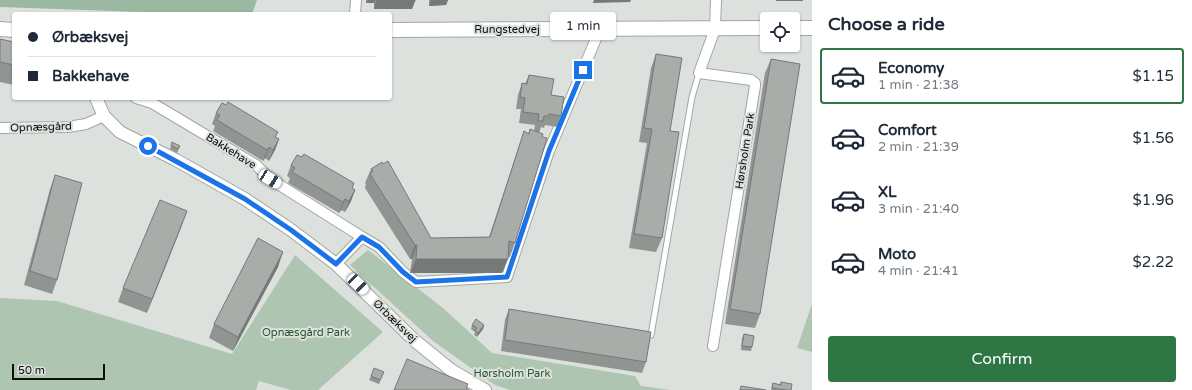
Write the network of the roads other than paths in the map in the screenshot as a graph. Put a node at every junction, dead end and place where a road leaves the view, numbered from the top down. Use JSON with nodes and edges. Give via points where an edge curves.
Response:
{"nodes":[{"id":1,"x":356,"y":0,"type":"edge"},
{"id":2,"x":716,"y":0,"type":"edge"},
{"id":3,"x":354,"y":12,"type":"edge"},
{"id":4,"x":760,"y":28,"type":"edge"},
{"id":5,"x":800,"y":28,"type":"edge"},
{"id":6,"x":812,"y":28,"type":"edge"},
{"id":7,"x":600,"y":29,"type":"junction"},
{"id":8,"x":715,"y":29,"type":"junction"},
{"id":9,"x":0,"y":30,"type":"edge"},
{"id":10,"x":12,"y":30,"type":"edge"},
{"id":11,"x":392,"y":30,"type":"edge"},
{"id":12,"x":699,"y":73,"type":"junction"},
{"id":13,"x":97,"y":100,"type":"edge"},
{"id":14,"x":141,"y":100,"type":"edge"},
{"id":15,"x":104,"y":116,"type":"junction"},
{"id":16,"x":0,"y":128,"type":"edge"},
{"id":17,"x":362,"y":237,"type":"junction"},
{"id":18,"x":336,"y":264,"type":"junction"},
{"id":19,"x":651,"y":335,"type":"edge"},
{"id":20,"x":713,"y":346,"type":"dead end"},
{"id":21,"x":485,"y":390,"type":"edge"}],
"edges":[{"from":1,"to":3,"type":"street"},
{"from":2,"to":8,"type":"street"},
{"from":4,"to":8,"type":"main road","name":"Rungstedvej"},
{"from":5,"to":6,"type":"main road"},
{"from":7,"to":8,"type":"main road","name":"Rungstedvej"},
{"from":7,"to":11,"type":"main road","name":"Rungstedvej"},
{"from":7,"to":17,"type":"street","name":"Bakkehave","via":[[549,151],[507,277],[416,282],[379,247]]},
{"from":8,"to":12,"type":"street"},
{"from":9,"to":10,"type":"main road"},
{"from":12,"to":19,"type":"lane","via":[[692,97]]},
{"from":12,"to":20,"type":"street","name":"Hørsholm Park","via":[[752,80],[755,83]]},
{"from":13,"to":15,"type":"street","name":"Ørbæksvej"},
{"from":14,"to":17,"type":"street","name":"Bakkehave","via":[[256,165],[270,179]]},
{"from":15,"to":16,"type":"street","name":"Opnæsgård","via":[[68,128]]},
{"from":15,"to":18,"type":"street","name":"Ørbæksvej","via":[[120,132],[245,199]]},
{"from":17,"to":18,"type":"street"},
{"from":18,"to":21,"type":"street","name":"Ørbæksvej","via":[[414,340],[451,370]]}]}
